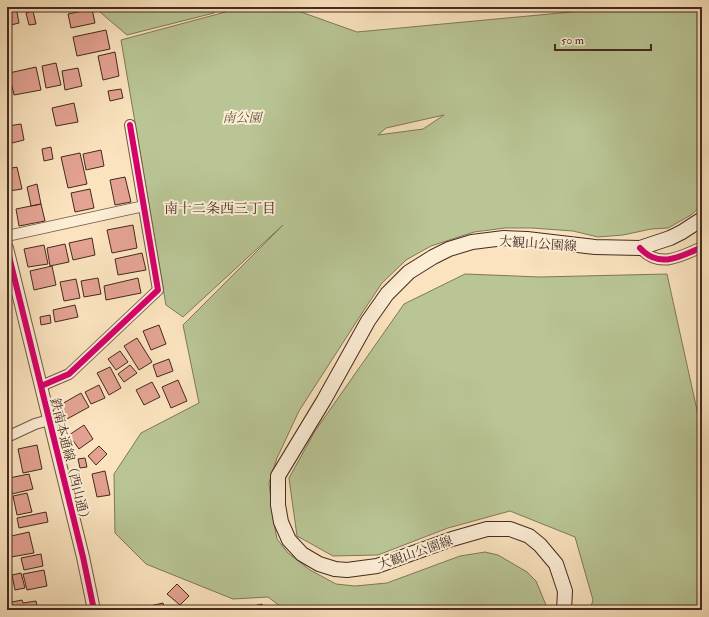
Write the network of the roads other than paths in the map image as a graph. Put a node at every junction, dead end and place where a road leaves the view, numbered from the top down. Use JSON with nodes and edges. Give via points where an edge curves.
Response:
{"nodes":[{"id":1,"x":130,"y":125,"type":"dead end"},
{"id":2,"x":144,"y":206,"type":"junction"},
{"id":3,"x":702,"y":219,"type":"edge"},
{"id":4,"x":7,"y":236,"type":"edge"},
{"id":5,"x":702,"y":247,"type":"edge"},
{"id":6,"x":7,"y":248,"type":"edge"},
{"id":7,"x":640,"y":248,"type":"junction"},
{"id":8,"x":41,"y":386,"type":"junction"},
{"id":9,"x":49,"y":420,"type":"junction"},
{"id":10,"x":7,"y":436,"type":"edge"},
{"id":11,"x":94,"y":610,"type":"edge"},
{"id":12,"x":564,"y":610,"type":"edge"}],
"edges":[{"from":1,"to":2,"type":"street"},
{"from":2,"to":4,"type":"street"},
{"from":2,"to":8,"type":"street","via":[[158,290],[69,374]]},
{"from":3,"to":7,"type":"main road","name":"大観山公園線","via":[[670,238]]},
{"from":5,"to":7,"type":"street","via":[[668,260],[656,260]]},
{"from":6,"to":8,"type":"street","name":"鉄南本通線（西山通）"},
{"from":7,"to":12,"type":"main road","name":"大観山公園線","via":[[595,247],[504,238],[472,242],[449,249],[409,272],[368,321],[278,476],[281,522],[290,540],[302,554],[319,564],[347,570],[377,566],[487,529],[510,529],[528,536],[540,545],[556,564],[566,591]]},
{"from":8,"to":9,"type":"street","name":"鉄南本通線（西山通）"},
{"from":9,"to":10,"type":"street"},
{"from":9,"to":11,"type":"street","name":"鉄南本通線（西山通）"}]}
